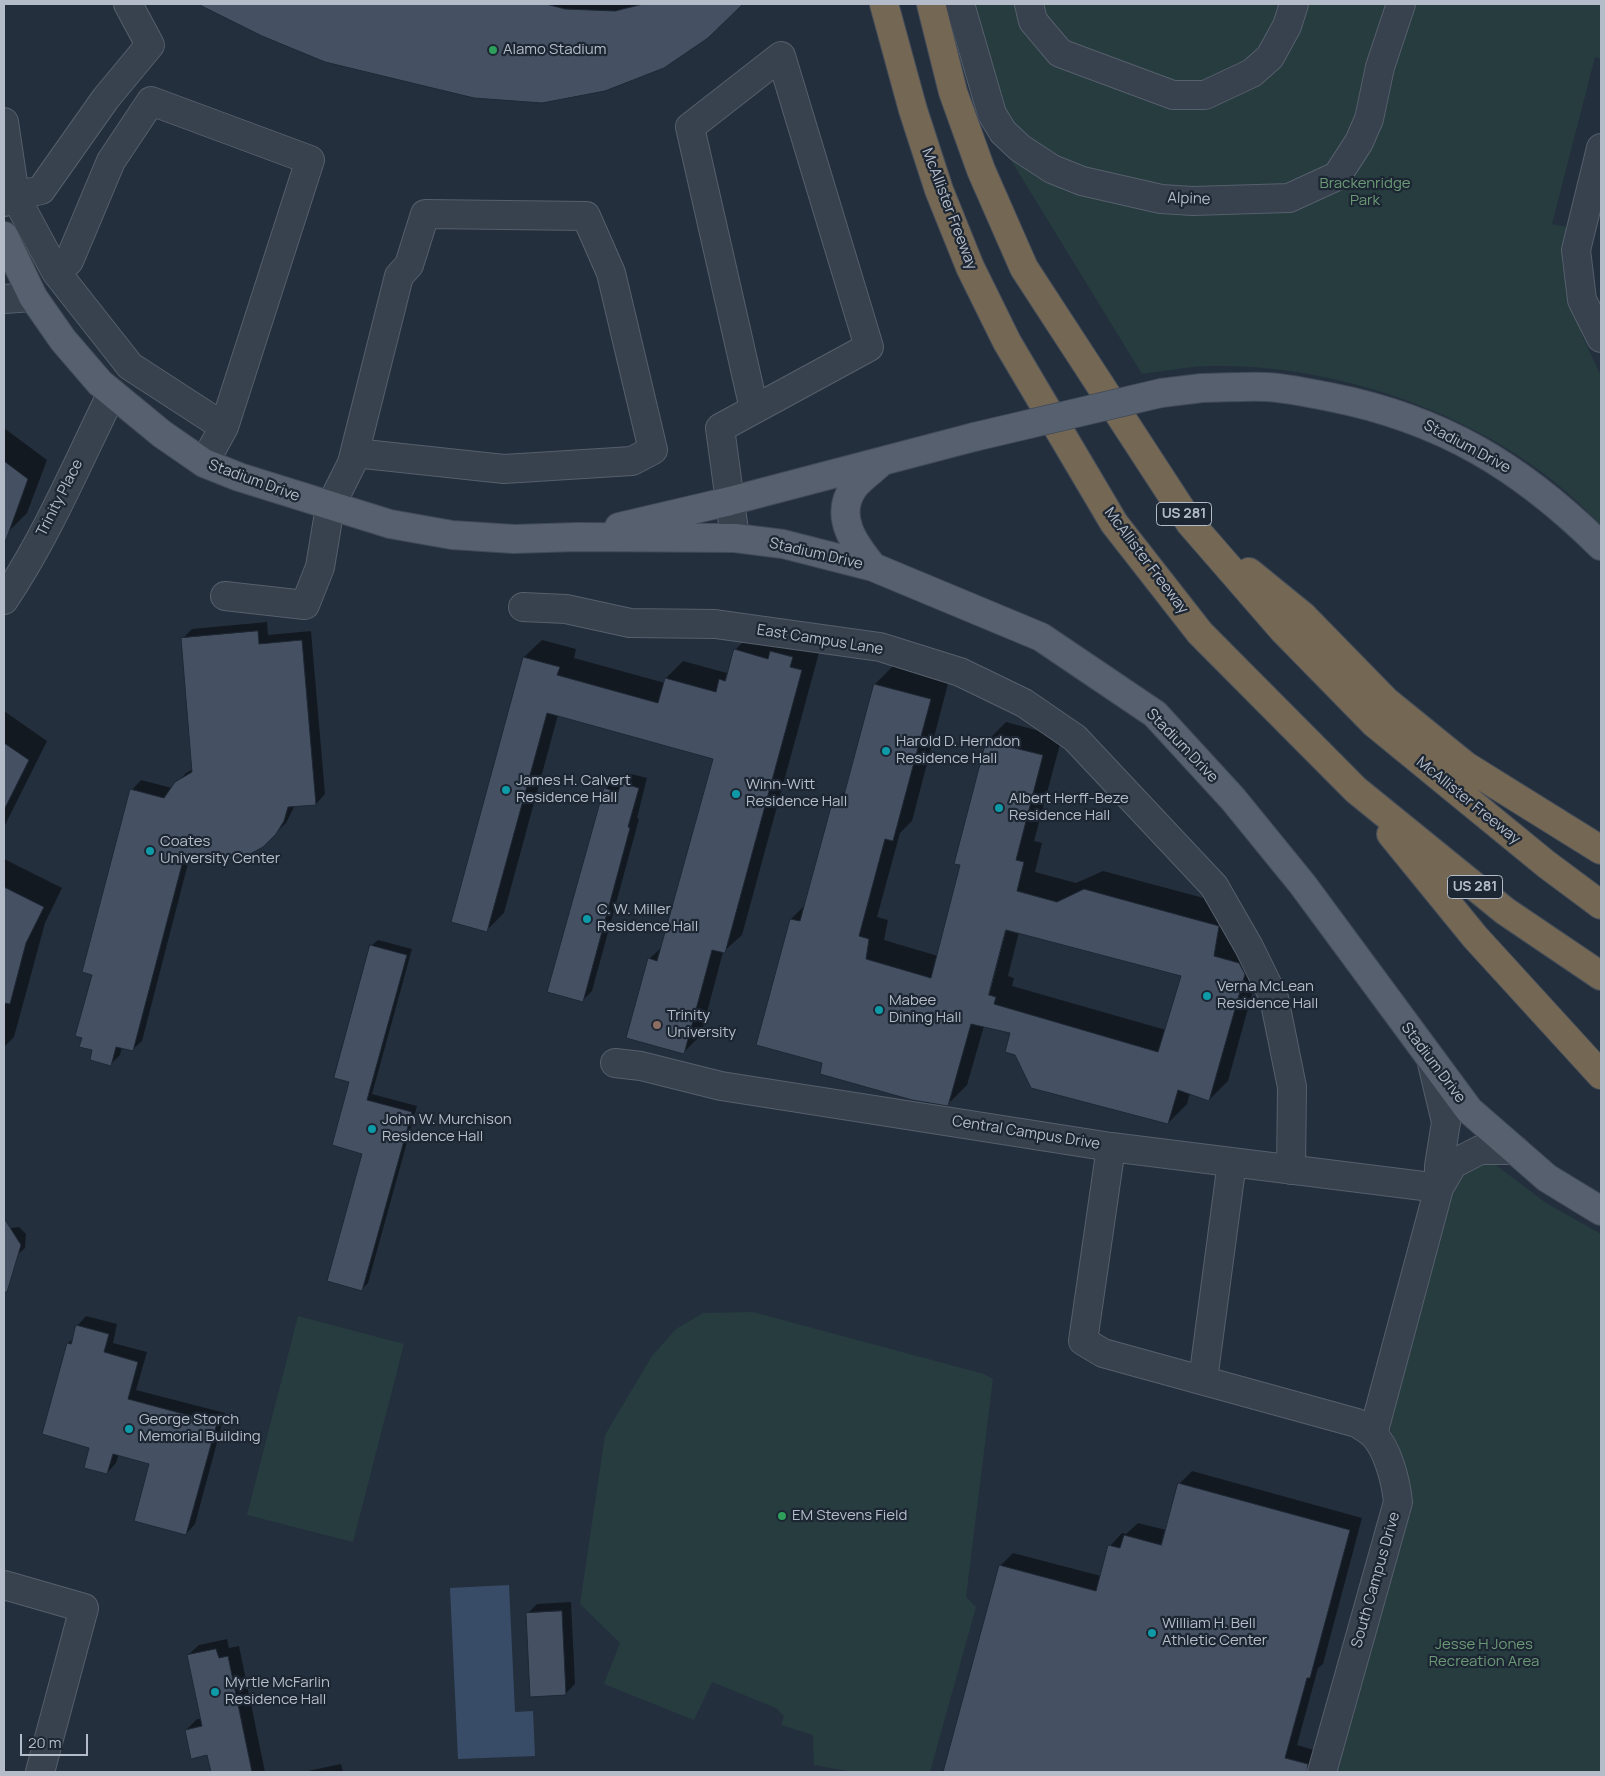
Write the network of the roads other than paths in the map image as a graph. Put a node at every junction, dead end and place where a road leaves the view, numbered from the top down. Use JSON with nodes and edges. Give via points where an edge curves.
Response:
{"nodes":[{"id":1,"x":128,"y":4,"type":"edge"},
{"id":2,"x":884,"y":4,"type":"edge"},
{"id":3,"x":931,"y":4,"type":"edge"},
{"id":4,"x":960,"y":4,"type":"edge"},
{"id":5,"x":1029,"y":4,"type":"edge"},
{"id":6,"x":1294,"y":4,"type":"edge"},
{"id":7,"x":1401,"y":4,"type":"edge"},
{"id":8,"x":4,"y":122,"type":"edge"},
{"id":9,"x":1601,"y":148,"type":"edge"},
{"id":10,"x":9,"y":199,"type":"edge"},
{"id":11,"x":4,"y":236,"type":"edge"},
{"id":12,"x":56,"y":272,"type":"junction"},
{"id":13,"x":33,"y":296,"type":"junction"},
{"id":14,"x":4,"y":299,"type":"edge"},
{"id":15,"x":1601,"y":338,"type":"edge"},
{"id":16,"x":112,"y":393,"type":"junction"},
{"id":17,"x":754,"y":409,"type":"junction"},
{"id":18,"x":224,"y":427,"type":"junction"},
{"id":19,"x":355,"y":453,"type":"junction"},
{"id":20,"x":882,"y":462,"type":"junction"},
{"id":21,"x":204,"y":463,"type":"junction"},
{"id":22,"x":730,"y":500,"type":"junction"},
{"id":23,"x":330,"y":507,"type":"junction"},
{"id":24,"x":1190,"y":523,"type":"junction"},
{"id":25,"x":577,"y":536,"type":"junction"},
{"id":26,"x":734,"y":538,"type":"junction"},
{"id":27,"x":1601,"y":546,"type":"edge"},
{"id":28,"x":873,"y":567,"type":"junction"},
{"id":29,"x":225,"y":596,"type":"dead end"},
{"id":30,"x":4,"y":600,"type":"edge"},
{"id":31,"x":523,"y":607,"type":"dead end"},
{"id":32,"x":1356,"y":790,"type":"junction"},
{"id":33,"x":1601,"y":850,"type":"edge"},
{"id":34,"x":1601,"y":905,"type":"edge"},
{"id":35,"x":1601,"y":976,"type":"edge"},
{"id":36,"x":1431,"y":1060,"type":"junction"},
{"id":37,"x":616,"y":1063,"type":"dead end"},
{"id":38,"x":1601,"y":1075,"type":"edge"},
{"id":39,"x":1111,"y":1147,"type":"junction"},
{"id":40,"x":1515,"y":1150,"type":"junction"},
{"id":41,"x":1232,"y":1162,"type":"junction"},
{"id":42,"x":1291,"y":1170,"type":"junction"},
{"id":43,"x":1439,"y":1188,"type":"junction"},
{"id":44,"x":1601,"y":1210,"type":"edge"},
{"id":45,"x":1203,"y":1380,"type":"junction"},
{"id":46,"x":1373,"y":1434,"type":"junction"},
{"id":47,"x":4,"y":1585,"type":"edge"},
{"id":48,"x":40,"y":1772,"type":"edge"},
{"id":49,"x":1322,"y":1772,"type":"edge"}],
"edges":[{"from":1,"to":10,"type":"street","via":[[150,45],[106,98],[41,190]]},
{"from":2,"to":32,"type":"highway","name":"McAllister Freeway","number":"US 281","via":[[939,190],[970,267],[1007,342],[1114,523],[1200,633]]},
{"from":3,"to":24,"type":"highway","name":"McAllister Freeway","number":"US 281","via":[[953,92],[981,170],[1024,268]]},
{"from":4,"to":7,"type":"street","name":"Alpine","via":[[992,114],[1003,132],[1020,148],[1052,169],[1072,177],[1161,199],[1193,201],[1289,198],[1337,176],[1359,142],[1369,119],[1380,67]]},
{"from":5,"to":6,"type":"street","via":[[1033,21],[1060,53],[1173,95],[1205,96],[1252,73],[1270,57],[1287,26]]},
{"from":8,"to":10,"type":"street"},
{"from":9,"to":15,"type":"street","via":[[1576,250],[1582,300]]},
{"from":10,"to":12,"type":"street"},
{"from":11,"to":13,"type":"main road","name":"Stadium Drive"},
{"from":12,"to":18,"type":"street","via":[[130,366]]},
{"from":12,"to":18,"type":"street","via":[[69,261],[111,161],[151,101],[310,160]]},
{"from":13,"to":14,"type":"street"},
{"from":13,"to":16,"type":"main road","name":"Stadium Drive","via":[[62,340]]},
{"from":16,"to":21,"type":"main road","name":"Stadium Drive"},
{"from":16,"to":30,"type":"street","name":"Trinity Place","via":[[48,522]]},
{"from":17,"to":17,"type":"street","via":[[690,127],[781,56],[869,347]]},
{"from":17,"to":22,"type":"street","via":[[720,428]]},
{"from":18,"to":21,"type":"street"},
{"from":19,"to":19,"type":"street","via":[[400,276],[409,265],[425,214],[586,216],[611,273],[653,450],[632,462],[504,469]]},
{"from":19,"to":23,"type":"street"},
{"from":20,"to":22,"type":"main road","name":"Stadium Drive"},
{"from":20,"to":27,"type":"main road","name":"Stadium Drive","bridge":true,"via":[[1161,393],[1202,388],[1267,387],[1360,403],[1426,423],[1526,479],[1568,513]]},
{"from":20,"to":28,"type":"main road","via":[[854,488],[846,508],[846,525],[854,544]]},
{"from":21,"to":23,"type":"main road","name":"Stadium Drive","via":[[262,486]]},
{"from":22,"to":25,"type":"main road","name":"Stadium Drive"},
{"from":22,"to":26,"type":"street"},
{"from":23,"to":25,"type":"main road","name":"Stadium Drive","via":[[390,524],[452,535],[514,539]]},
{"from":23,"to":29,"type":"street","via":[[320,567],[305,605]]},
{"from":24,"to":33,"type":"highway","via":[[1303,616],[1386,701],[1466,766]]},
{"from":24,"to":34,"type":"highway","name":"McAllister Freeway","number":"US 281","via":[[1283,630],[1375,724]]},
{"from":25,"to":26,"type":"main road","name":"Stadium Drive"},
{"from":26,"to":28,"type":"main road","name":"Stadium Drive","via":[[784,544]]},
{"from":28,"to":36,"type":"main road","name":"Stadium Drive","via":[[1041,637],[1155,714],[1234,799],[1297,878]]},
{"from":31,"to":42,"type":"street","name":"East Campus Lane","via":[[566,608],[630,623],[715,624],[880,647],[960,672],[1024,703],[1075,738],[1214,886],[1249,947],[1274,998],[1292,1086]]},
{"from":32,"to":35,"type":"highway","name":"McAllister Freeway","number":"US 281","via":[[1505,911]]},
{"from":32,"to":38,"type":"highway","via":[[1475,937]]},
{"from":36,"to":40,"type":"main road","name":"Stadium Drive","via":[[1469,1110]]},
{"from":36,"to":43,"type":"street","via":[[1446,1122]]},
{"from":37,"to":39,"type":"street","name":"Central Campus Drive","via":[[721,1086]]},
{"from":39,"to":41,"type":"street","name":"Central Campus Drive"},
{"from":39,"to":45,"type":"street","via":[[1083,1341],[1103,1353]]},
{"from":40,"to":43,"type":"street","via":[[1480,1150],[1453,1164]]},
{"from":40,"to":44,"type":"main road","name":"Stadium Drive","via":[[1547,1178]]},
{"from":41,"to":42,"type":"street","name":"Central Campus Drive"},
{"from":41,"to":45,"type":"street"},
{"from":42,"to":43,"type":"street","name":"Central Campus Drive"},
{"from":43,"to":46,"type":"street"},
{"from":45,"to":46,"type":"street","via":[[1357,1423]]},
{"from":46,"to":49,"type":"street","name":"South Campus Drive","via":[[1396,1482],[1398,1502]]},
{"from":47,"to":48,"type":"street","via":[[84,1608]]}]}
